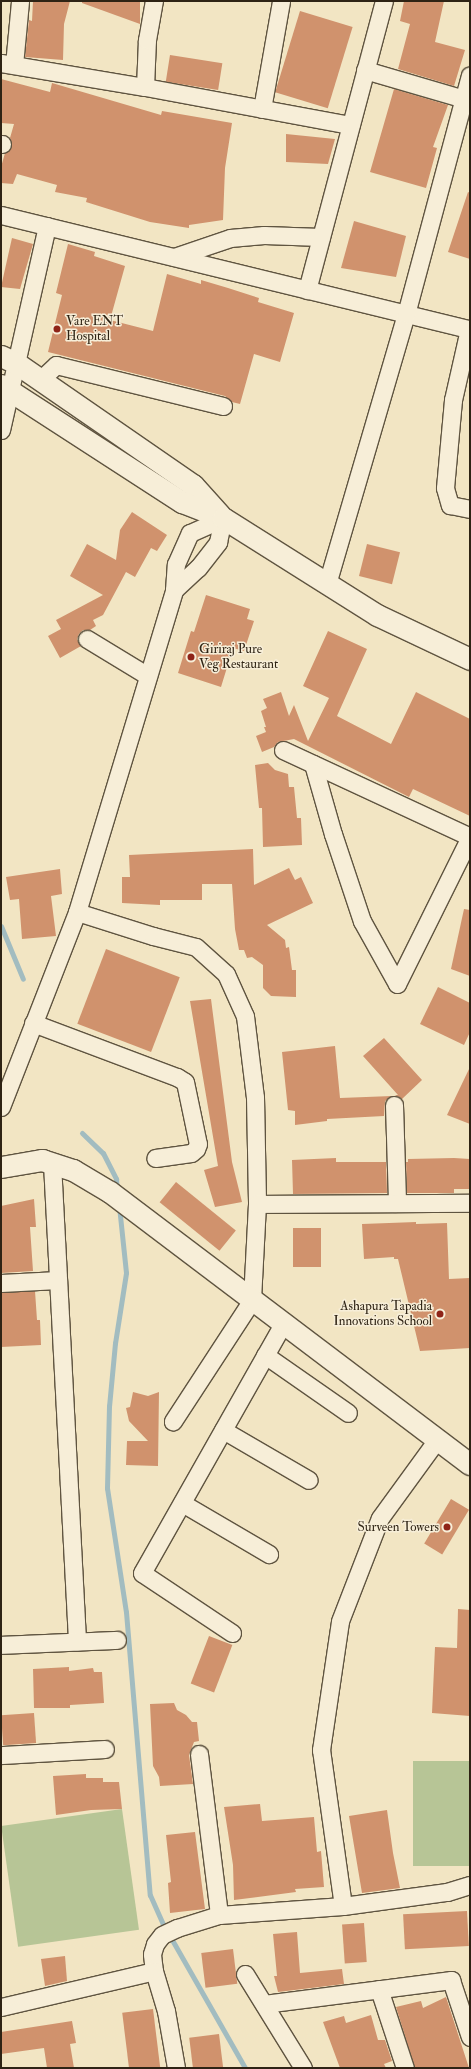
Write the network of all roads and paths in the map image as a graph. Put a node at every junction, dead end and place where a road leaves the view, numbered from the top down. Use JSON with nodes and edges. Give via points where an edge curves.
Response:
{"nodes":[{"id":1,"x":20,"y":1,"type":"edge"},
{"id":2,"x":154,"y":1,"type":"edge"},
{"id":3,"x":281,"y":1,"type":"edge"},
{"id":4,"x":384,"y":1,"type":"edge"},
{"id":5,"x":7,"y":64,"type":"edge"},
{"id":6,"x":365,"y":70,"type":"junction"},
{"id":7,"x":470,"y":75,"type":"edge"},
{"id":8,"x":145,"y":87,"type":"junction"},
{"id":9,"x":464,"y":99,"type":"junction"},
{"id":10,"x":262,"y":109,"type":"junction"},
{"id":11,"x":351,"y":125,"type":"junction"},
{"id":12,"x":1,"y":215,"type":"edge"},
{"id":13,"x":47,"y":226,"type":"junction"},
{"id":14,"x":321,"y":237,"type":"junction"},
{"id":15,"x":174,"y":257,"type":"junction"},
{"id":16,"x":307,"y":290,"type":"junction"},
{"id":17,"x":406,"y":314,"type":"junction"},
{"id":18,"x":469,"y":329,"type":"edge"},
{"id":19,"x":8,"y":360,"type":"edge"},
{"id":20,"x":40,"y":380,"type":"junction"},
{"id":21,"x":6,"y":388,"type":"edge"},
{"id":22,"x":223,"y":406,"type":"dead end"},
{"id":23,"x":1,"y":430,"type":"edge"},
{"id":24,"x":470,"y":509,"type":"edge"},
{"id":25,"x":223,"y":518,"type":"junction"},
{"id":26,"x":327,"y":584,"type":"junction"},
{"id":27,"x":174,"y":590,"type":"junction"},
{"id":28,"x":87,"y":639,"type":"dead end"},
{"id":29,"x":470,"y":659,"type":"edge"},
{"id":30,"x":148,"y":676,"type":"junction"},
{"id":31,"x":283,"y":750,"type":"dead end"},
{"id":32,"x":314,"y":764,"type":"junction"},
{"id":33,"x":470,"y":837,"type":"edge"},
{"id":34,"x":77,"y":912,"type":"junction"},
{"id":35,"x":34,"y":1023,"type":"junction"},
{"id":36,"x":394,"y":1105,"type":"dead end"},
{"id":37,"x":1,"y":1107,"type":"edge"},
{"id":38,"x":155,"y":1158,"type":"dead end"},
{"id":39,"x":52,"y":1163,"type":"junction"},
{"id":40,"x":1,"y":1166,"type":"edge"},
{"id":41,"x":470,"y":1202,"type":"edge"},
{"id":42,"x":397,"y":1203,"type":"junction"},
{"id":43,"x":257,"y":1204,"type":"junction"},
{"id":44,"x":58,"y":1280,"type":"junction"},
{"id":45,"x":1,"y":1282,"type":"edge"},
{"id":46,"x":252,"y":1300,"type":"junction"},
{"id":47,"x":283,"y":1324,"type":"junction"},
{"id":48,"x":265,"y":1356,"type":"junction"},
{"id":49,"x":348,"y":1413,"type":"dead end"},
{"id":50,"x":172,"y":1421,"type":"dead end"},
{"id":51,"x":223,"y":1430,"type":"junction"},
{"id":52,"x":436,"y":1441,"type":"junction"},
{"id":53,"x":470,"y":1464,"type":"edge"},
{"id":54,"x":309,"y":1480,"type":"dead end"},
{"id":55,"x":182,"y":1503,"type":"junction"},
{"id":56,"x":269,"y":1554,"type":"dead end"},
{"id":57,"x":232,"y":1633,"type":"dead end"},
{"id":58,"x":117,"y":1640,"type":"dead end"},
{"id":59,"x":77,"y":1641,"type":"junction"},
{"id":60,"x":1,"y":1645,"type":"edge"},
{"id":61,"x":105,"y":1749,"type":"dead end"},
{"id":62,"x":199,"y":1754,"type":"dead end"},
{"id":63,"x":1,"y":1755,"type":"edge"},
{"id":64,"x":470,"y":1885,"type":"edge"},
{"id":65,"x":343,"y":1906,"type":"junction"},
{"id":66,"x":219,"y":1915,"type":"junction"},
{"id":67,"x":154,"y":1971,"type":"junction"},
{"id":68,"x":245,"y":1974,"type":"dead end"},
{"id":69,"x":379,"y":1989,"type":"junction"},
{"id":70,"x":264,"y":2004,"type":"junction"},
{"id":71,"x":1,"y":2007,"type":"edge"},
{"id":72,"x":470,"y":2037,"type":"edge"},
{"id":73,"x":176,"y":2068,"type":"edge"},
{"id":74,"x":303,"y":2068,"type":"edge"},
{"id":75,"x":405,"y":2068,"type":"edge"}],
"edges":[{"from":1,"to":5,"type":"street"},
{"from":2,"to":8,"type":"street","via":[[147,40]]},
{"from":3,"to":10,"type":"street"},
{"from":4,"to":6,"type":"street"},
{"from":5,"to":8,"type":"street"},
{"from":6,"to":9,"type":"street"},
{"from":6,"to":11,"type":"street"},
{"from":7,"to":9,"type":"street"},
{"from":8,"to":10,"type":"street"},
{"from":9,"to":17,"type":"street"},
{"from":10,"to":11,"type":"street"},
{"from":11,"to":14,"type":"street"},
{"from":12,"to":13,"type":"street"},
{"from":13,"to":15,"type":"street"},
{"from":13,"to":19,"type":"street"},
{"from":14,"to":15,"type":"street","via":[[264,235],[230,238]]},
{"from":14,"to":16,"type":"street"},
{"from":15,"to":16,"type":"street"},
{"from":16,"to":17,"type":"street"},
{"from":17,"to":18,"type":"street"},
{"from":17,"to":26,"type":"street"},
{"from":18,"to":24,"type":"street","via":[[453,400],[445,488],[450,505]]},
{"from":19,"to":20,"type":"street"},
{"from":19,"to":21,"type":"street"},
{"from":20,"to":22,"type":"street","via":[[56,365]]},
{"from":20,"to":25,"type":"street","via":[[193,485]]},
{"from":21,"to":23,"type":"street"},
{"from":21,"to":25,"type":"street","via":[[182,502]]},
{"from":25,"to":26,"type":"street"},
{"from":25,"to":27,"type":"street","via":[[218,542],[198,568]]},
{"from":25,"to":27,"type":"street","via":[[190,532],[176,564]]},
{"from":26,"to":29,"type":"street","via":[[377,615]]},
{"from":27,"to":30,"type":"street"},
{"from":28,"to":30,"type":"street"},
{"from":30,"to":34,"type":"street"},
{"from":31,"to":32,"type":"street"},
{"from":32,"to":33,"type":"street"},
{"from":32,"to":33,"type":"street","via":[[333,834],[362,921],[397,984]]},
{"from":34,"to":35,"type":"street"},
{"from":34,"to":43,"type":"street","via":[[196,947],[226,974],[245,1016],[255,1097]]},
{"from":35,"to":37,"type":"street"},
{"from":35,"to":38,"type":"street","via":[[185,1082],[198,1144],[196,1150]]},
{"from":36,"to":42,"type":"street"},
{"from":39,"to":40,"type":"street","via":[[42,1160]]},
{"from":39,"to":44,"type":"street"},
{"from":39,"to":46,"type":"street","via":[[73,1170],[131,1206]]},
{"from":41,"to":42,"type":"street"},
{"from":42,"to":43,"type":"street"},
{"from":43,"to":46,"type":"street"},
{"from":44,"to":45,"type":"street"},
{"from":44,"to":59,"type":"street"},
{"from":46,"to":47,"type":"street"},
{"from":46,"to":50,"type":"street"},
{"from":47,"to":48,"type":"street"},
{"from":47,"to":52,"type":"street"},
{"from":48,"to":49,"type":"street"},
{"from":48,"to":51,"type":"street"},
{"from":51,"to":54,"type":"street"},
{"from":51,"to":55,"type":"street"},
{"from":52,"to":53,"type":"street"},
{"from":52,"to":65,"type":"street","via":[[380,1518],[340,1621],[321,1750]]},
{"from":55,"to":56,"type":"street"},
{"from":55,"to":57,"type":"street","via":[[142,1573]]},
{"from":58,"to":59,"type":"street"},
{"from":59,"to":60,"type":"street"},
{"from":61,"to":63,"type":"street"},
{"from":62,"to":66,"type":"street"},
{"from":64,"to":65,"type":"street","via":[[447,1892]]},
{"from":65,"to":66,"type":"street"},
{"from":66,"to":67,"type":"street","via":[[169,1932],[155,1944],[152,1954]]},
{"from":67,"to":71,"type":"street"},
{"from":67,"to":73,"type":"street","via":[[166,2011]]},
{"from":68,"to":70,"type":"street"},
{"from":69,"to":70,"type":"street"},
{"from":69,"to":72,"type":"street","via":[[451,1980]]},
{"from":69,"to":75,"type":"street"},
{"from":70,"to":74,"type":"street"}]}
